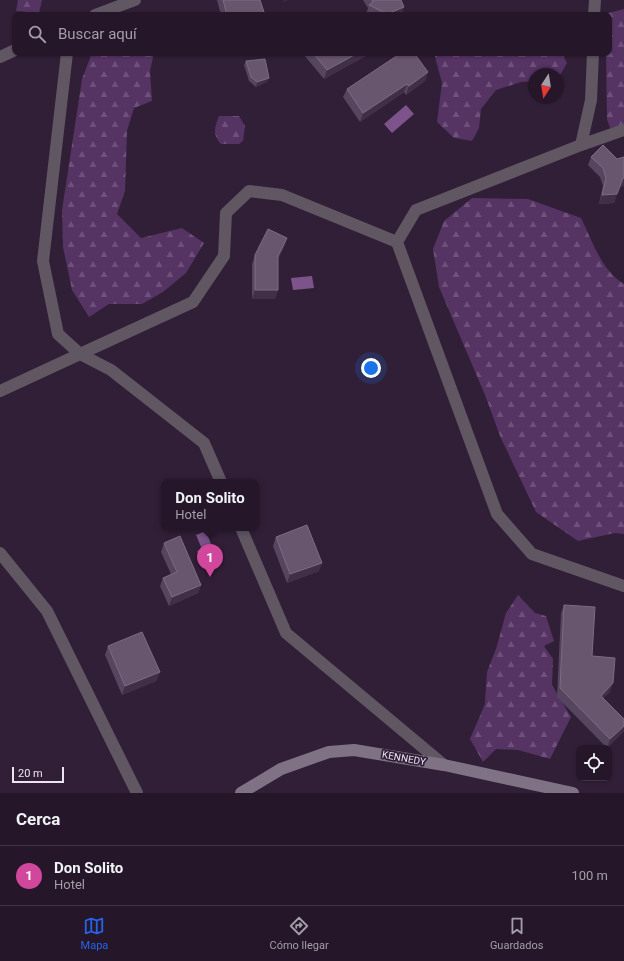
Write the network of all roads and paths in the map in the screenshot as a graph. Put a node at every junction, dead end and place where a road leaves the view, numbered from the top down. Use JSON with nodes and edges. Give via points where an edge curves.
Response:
{"nodes":[{"id":1,"x":135,"y":0,"type":"edge"},
{"id":2,"x":595,"y":0,"type":"edge"},
{"id":3,"x":103,"y":12,"type":"edge"},
{"id":4,"x":594,"y":12,"type":"edge"},
{"id":5,"x":12,"y":51,"type":"edge"},
{"id":6,"x":67,"y":56,"type":"edge"},
{"id":7,"x":593,"y":56,"type":"edge"},
{"id":8,"x":0,"y":57,"type":"edge"},
{"id":9,"x":624,"y":130,"type":"edge"},
{"id":10,"x":581,"y":145,"type":"junction"},
{"id":11,"x":397,"y":242,"type":"junction"},
{"id":12,"x":80,"y":354,"type":"junction"},
{"id":13,"x":0,"y":392,"type":"edge"},
{"id":14,"x":220,"y":479,"type":"edge"},
{"id":15,"x":242,"y":531,"type":"edge"},
{"id":16,"x":0,"y":553,"type":"edge"},
{"id":17,"x":624,"y":586,"type":"edge"},
{"id":18,"x":444,"y":765,"type":"junction"},
{"id":19,"x":137,"y":793,"type":"edge"},
{"id":20,"x":240,"y":793,"type":"edge"},
{"id":21,"x":573,"y":793,"type":"edge"}],
"edges":[{"from":1,"to":3,"type":"street"},
{"from":2,"to":4,"type":"street"},
{"from":5,"to":8,"type":"street"},
{"from":6,"to":12,"type":"street","via":[[43,261],[58,334]]},
{"from":7,"to":10,"type":"street","via":[[591,100]]},
{"from":9,"to":10,"type":"street"},
{"from":10,"to":11,"type":"street","via":[[416,210]]},
{"from":11,"to":12,"type":"street","via":[[282,195],[249,192],[226,213],[224,256],[194,302]]},
{"from":11,"to":17,"type":"street","via":[[497,514],[532,554]]},
{"from":12,"to":13,"type":"street"},
{"from":12,"to":14,"type":"street","via":[[111,370],[204,443]]},
{"from":15,"to":18,"type":"street","via":[[286,632]]},
{"from":16,"to":19,"type":"street","via":[[47,611]]},
{"from":18,"to":20,"type":"main road","name":"KENNEDY","via":[[354,750],[329,752],[281,769]]},
{"from":18,"to":21,"type":"main road","name":"KENNEDY"}]}
